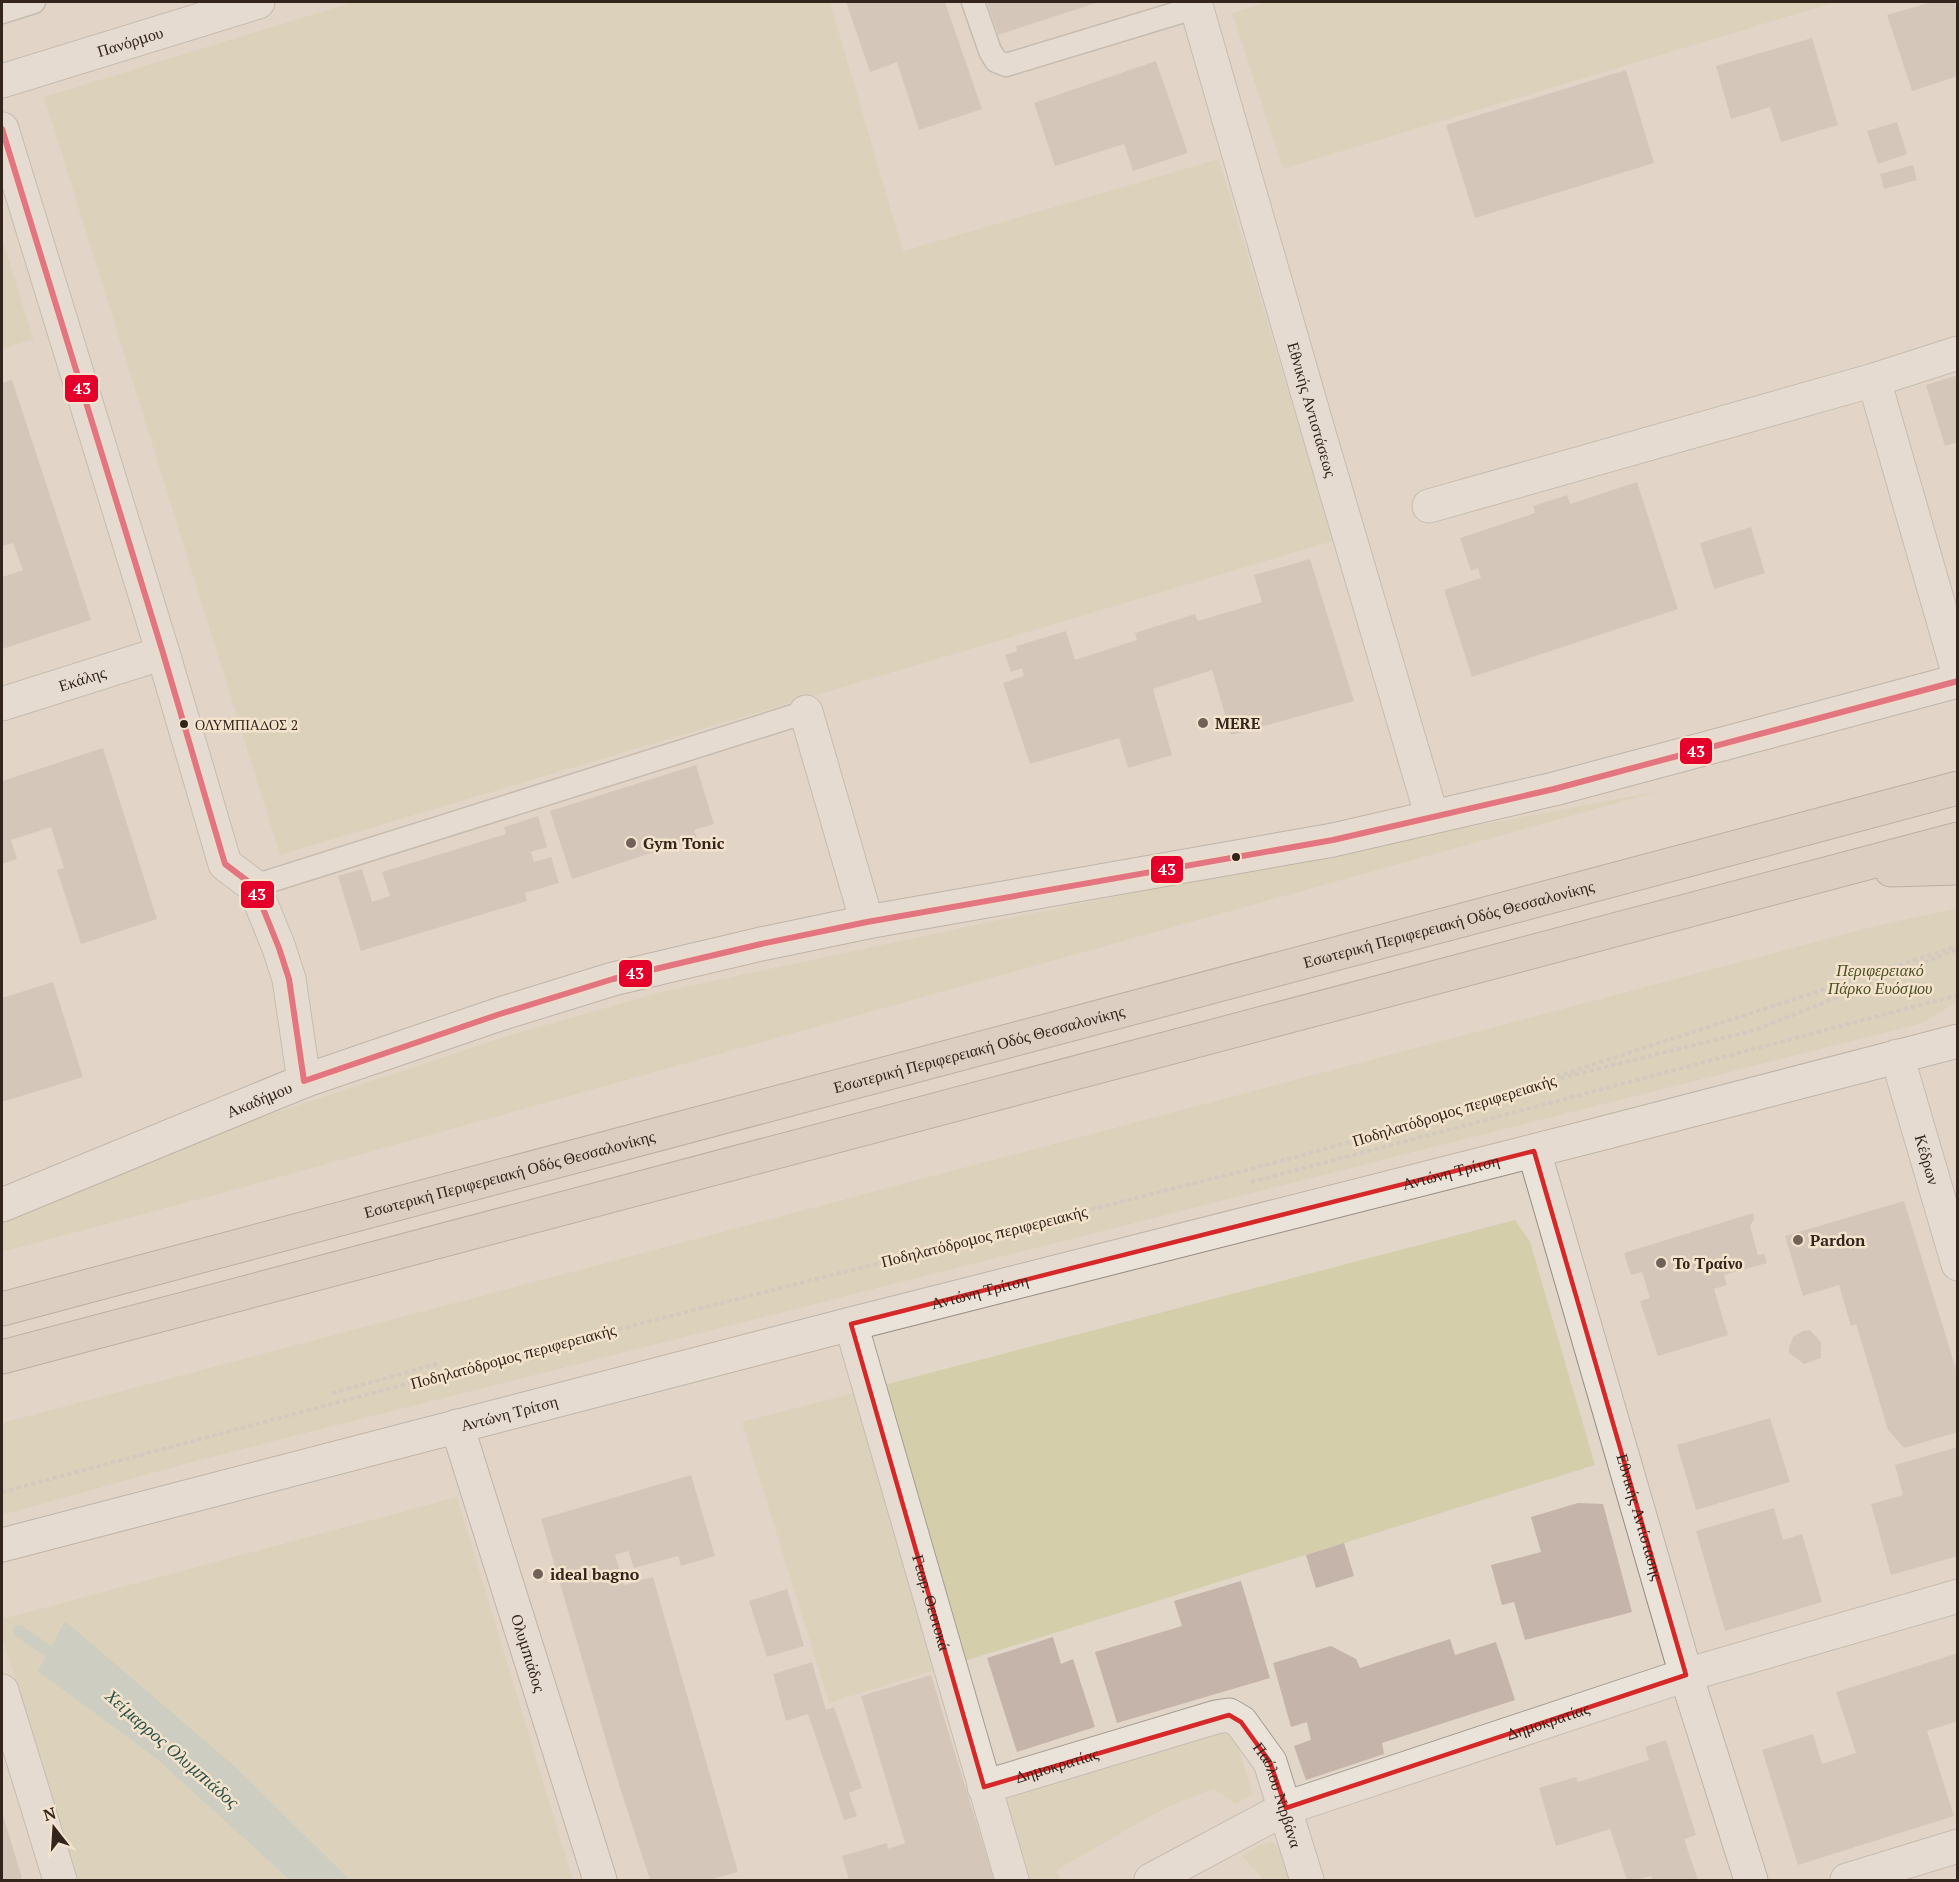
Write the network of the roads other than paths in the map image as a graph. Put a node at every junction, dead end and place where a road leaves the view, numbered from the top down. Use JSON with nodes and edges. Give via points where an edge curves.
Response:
{"nodes":[{"id":1,"x":34,"y":2,"type":"edge"},
{"id":2,"x":258,"y":2,"type":"edge"},
{"id":3,"x":973,"y":2,"type":"edge"},
{"id":4,"x":1196,"y":4,"type":"edge"},
{"id":5,"x":2,"y":12,"type":"edge"},
{"id":6,"x":2,"y":81,"type":"edge"},
{"id":7,"x":2,"y":129,"type":"edge"},
{"id":8,"x":1958,"y":353,"type":"edge"},
{"id":9,"x":1874,"y":380,"type":"junction"},
{"id":10,"x":1429,"y":506,"type":"dead end"},
{"id":11,"x":163,"y":653,"type":"junction"},
{"id":12,"x":1958,"y":672,"type":"edge"},
{"id":13,"x":1958,"y":681,"type":"edge"},
{"id":14,"x":2,"y":704,"type":"edge"},
{"id":15,"x":806,"y":712,"type":"joint"},
{"id":16,"x":1958,"y":765,"type":"edge"},
{"id":17,"x":1958,"y":788,"type":"edge"},
{"id":18,"x":1432,"y":817,"type":"junction"},
{"id":19,"x":1840,"y":820,"type":"junction"},
{"id":20,"x":1958,"y":839,"type":"edge"},
{"id":21,"x":1958,"y":868,"type":"edge"},
{"id":22,"x":1836,"y":872,"type":"junction"},
{"id":23,"x":254,"y":886,"type":"junction"},
{"id":24,"x":867,"y":922,"type":"junction"},
{"id":25,"x":1958,"y":1041,"type":"edge"},
{"id":26,"x":1897,"y":1056,"type":"junction"},
{"id":27,"x":304,"y":1081,"type":"junction"},
{"id":28,"x":1534,"y":1151,"type":"junction"},
{"id":29,"x":2,"y":1205,"type":"edge"},
{"id":30,"x":1958,"y":1264,"type":"edge"},
{"id":31,"x":2,"y":1309,"type":"edge"},
{"id":32,"x":851,"y":1324,"type":"junction"},
{"id":33,"x":2,"y":1358,"type":"edge"},
{"id":34,"x":458,"y":1426,"type":"junction"},
{"id":35,"x":2,"y":1545,"type":"edge"},
{"id":36,"x":1958,"y":1596,"type":"edge"},
{"id":37,"x":1686,"y":1676,"type":"junction"},
{"id":38,"x":2,"y":1691,"type":"edge"},
{"id":39,"x":1234,"y":1716,"type":"joint"},
{"id":40,"x":984,"y":1787,"type":"junction"},
{"id":41,"x":1286,"y":1808,"type":"junction"},
{"id":42,"x":1958,"y":1846,"type":"edge"},
{"id":43,"x":60,"y":1881,"type":"edge"},
{"id":44,"x":600,"y":1881,"type":"edge"},
{"id":45,"x":1012,"y":1881,"type":"edge"},
{"id":46,"x":1151,"y":1881,"type":"edge"},
{"id":47,"x":1307,"y":1881,"type":"edge"},
{"id":48,"x":1751,"y":1881,"type":"edge"},
{"id":49,"x":1847,"y":1881,"type":"edge"}],
"edges":[{"from":1,"to":5,"type":"lane"},
{"from":2,"to":6,"type":"street","name":"Πανόρμου"},
{"from":3,"to":4,"type":"lane","via":[[990,51],[996,61],[1006,65]]},
{"from":4,"to":18,"type":"street","name":"Εθνικής Αντιστάσεως"},
{"from":7,"to":11,"type":"street"},
{"from":8,"to":9,"type":"street"},
{"from":9,"to":10,"type":"street"},
{"from":9,"to":12,"type":"street"},
{"from":11,"to":14,"type":"street","name":"Εκάλης"},
{"from":11,"to":23,"type":"street","via":[[225,864]]},
{"from":13,"to":18,"type":"street","name":"Ακαδήμου","via":[[1565,786]]},
{"from":15,"to":23,"type":"lane"},
{"from":15,"to":24,"type":"street"},
{"from":16,"to":19,"type":"highway"},
{"from":17,"to":19,"type":"highway","name":"Εσωτερική Περιφερειακή Οδός Θεσσαλονίκης"},
{"from":18,"to":24,"type":"street","name":"Ακαδήμου","via":[[1333,840]]},
{"from":19,"to":31,"type":"highway","name":"Εσωτερική Περιφερειακή Οδός Θεσσαλονίκης"},
{"from":20,"to":22,"type":"highway"},
{"from":21,"to":22,"type":"highway"},
{"from":22,"to":33,"type":"highway"},
{"from":23,"to":27,"type":"street","via":[[289,979]]},
{"from":24,"to":27,"type":"street","name":"Ακαδήμου","via":[[614,978]]},
{"from":25,"to":26,"type":"street","name":"Αντώνη Τρίτση"},
{"from":26,"to":28,"type":"street","name":"Αντώνη Τρίτση"},
{"from":26,"to":30,"type":"street","name":"Κέδρων"},
{"from":27,"to":29,"type":"street","name":"Ακαδήμου"},
{"from":28,"to":32,"type":"street","name":"Αντώνη Τρίτση"},
{"from":28,"to":37,"type":"street","name":"Εθνικής Αντίστασης"},
{"from":32,"to":34,"type":"street","name":"Αντώνη Τρίτση"},
{"from":32,"to":40,"type":"street","name":"Γεωρ. Θεοτοκά"},
{"from":34,"to":35,"type":"street","name":"Αντώνη Τρίτση"},
{"from":34,"to":44,"type":"street","name":"Ολυμπιάδος"},
{"from":36,"to":37,"type":"street","name":"Δημοκρατίας"},
{"from":37,"to":41,"type":"street","name":"Δημοκρατίας"},
{"from":37,"to":48,"type":"street","name":"Εθνικής Αντίστασης"},
{"from":38,"to":43,"type":"street"},
{"from":39,"to":40,"type":"street","name":"Δημοκρατίας","via":[[1216,1717]]},
{"from":39,"to":41,"type":"street","name":"Παύλου Νιρβάνα","via":[[1269,1762]]},
{"from":40,"to":45,"type":"street","name":"Γεωρ. Θεοτοκά"},
{"from":41,"to":46,"type":"street","name":"Δημοκρατίας"},
{"from":41,"to":47,"type":"street","name":"Παύλου Νιρβάνα"},
{"from":42,"to":49,"type":"street"}]}
